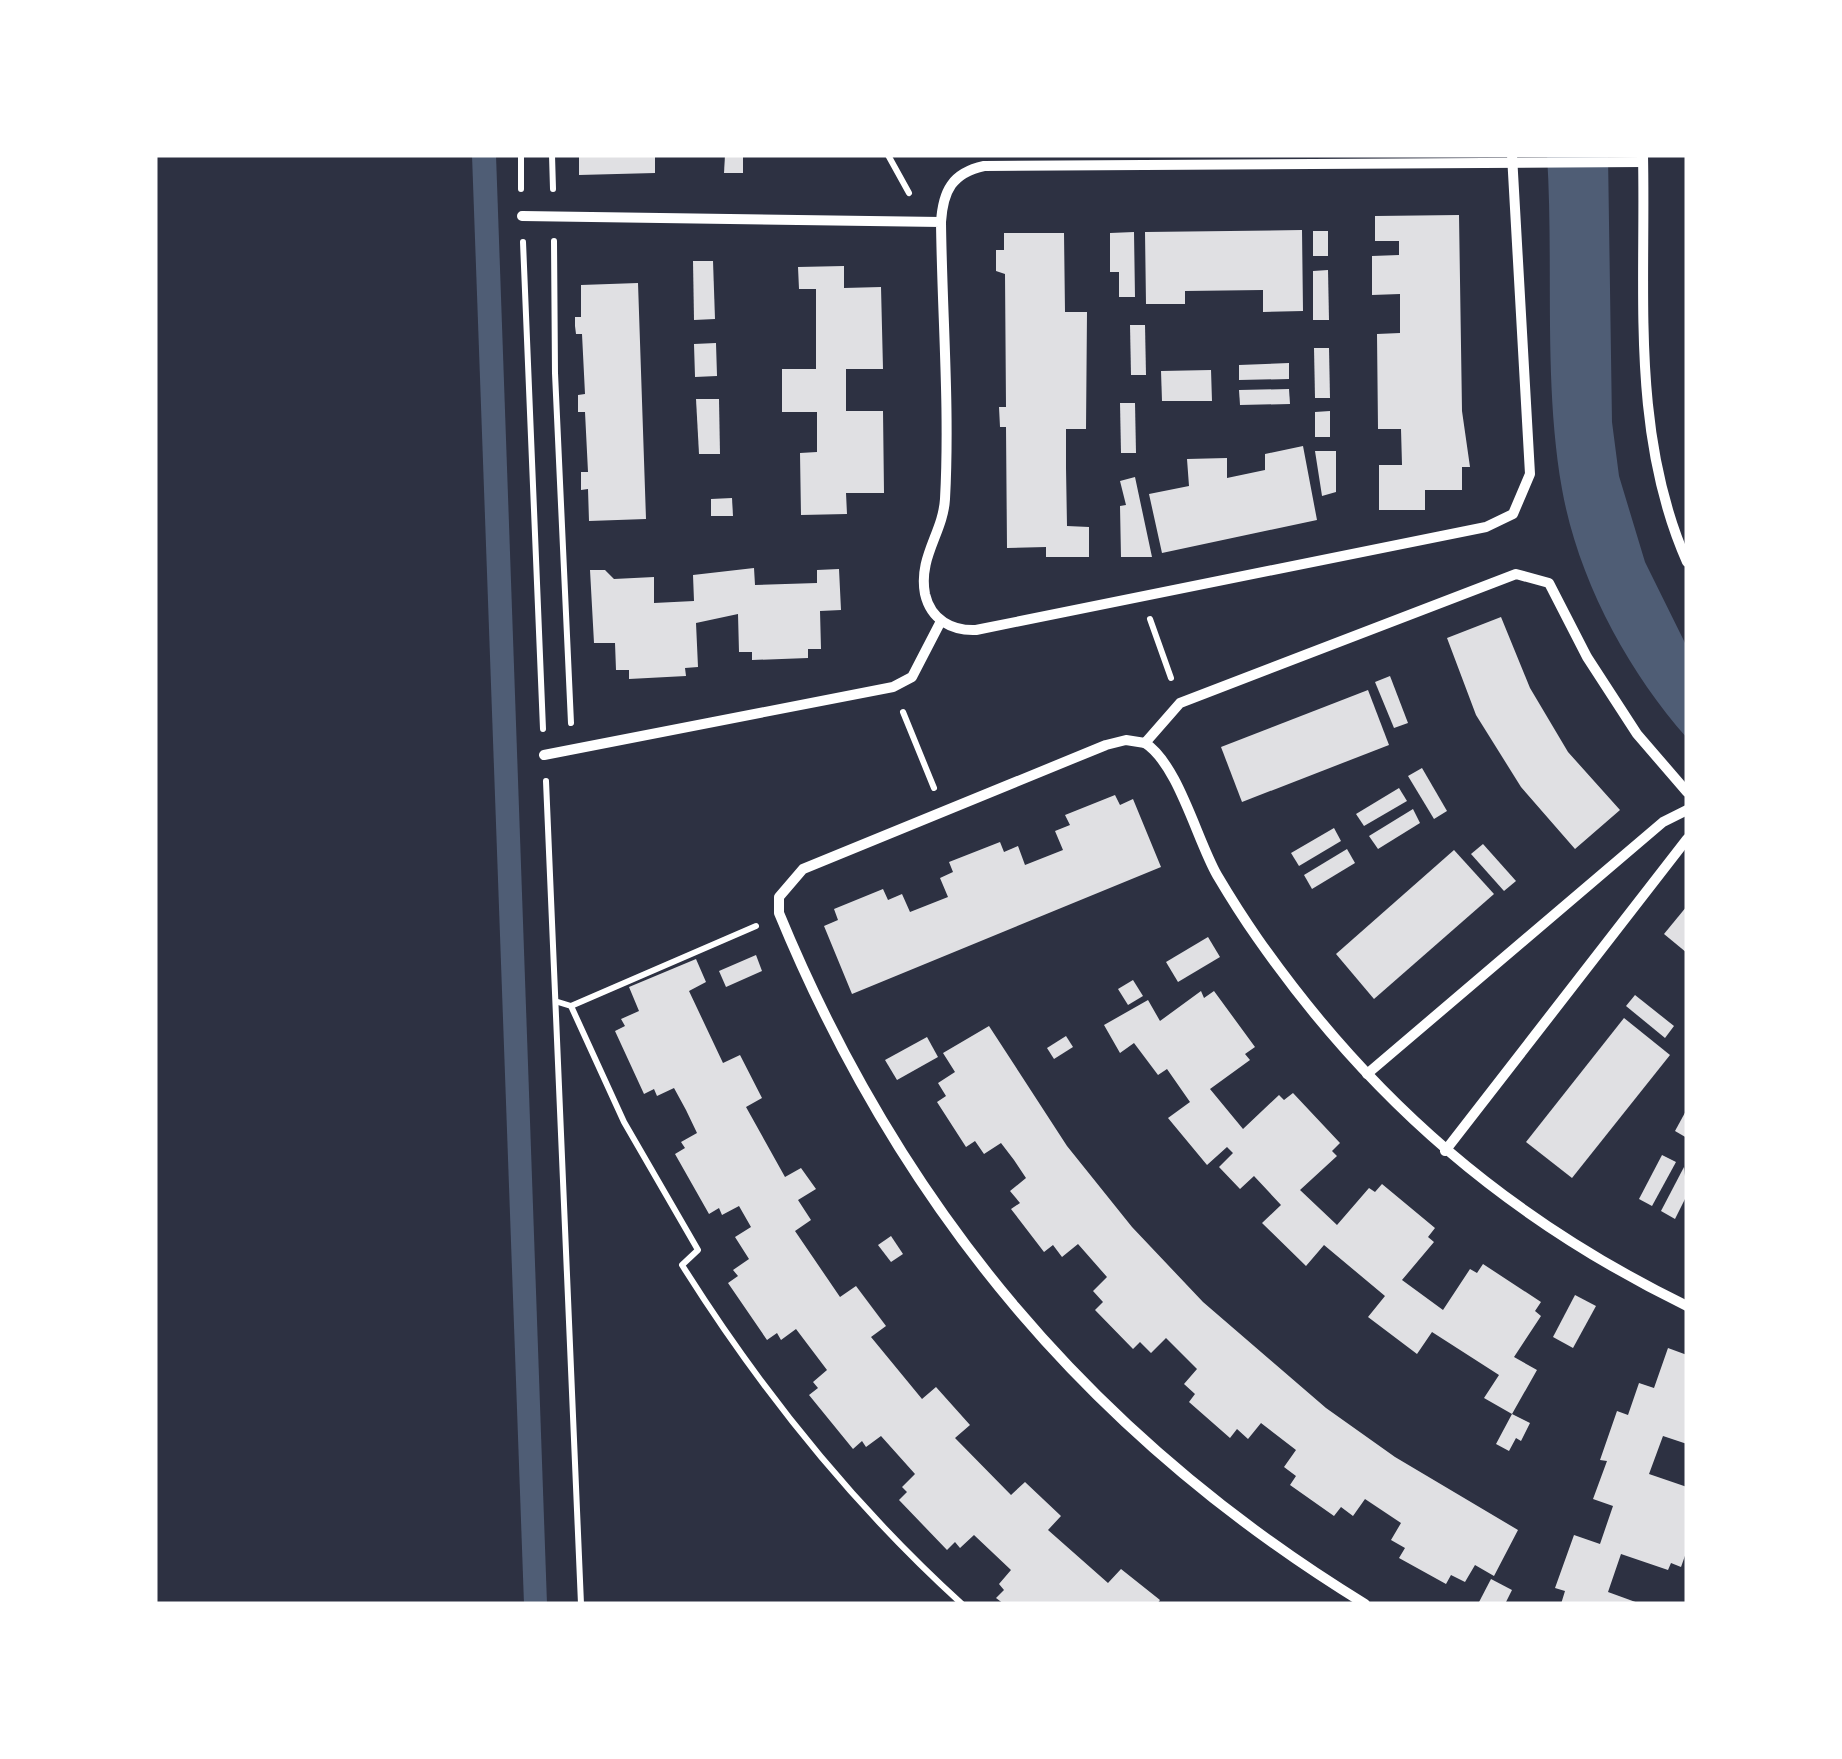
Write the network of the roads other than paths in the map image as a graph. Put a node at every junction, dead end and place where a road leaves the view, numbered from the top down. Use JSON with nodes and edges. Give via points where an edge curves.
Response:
{"nodes":[{"id":1,"x":1512,"y":158,"type":"edge"},
{"id":2,"x":1643,"y":159,"type":"edge"},
{"id":3,"x":1242,"y":160,"type":"edge"},
{"id":4,"x":522,"y":216,"type":"road end"},
{"id":5,"x":941,"y":222,"type":"junction"},
{"id":6,"x":1687,"y":562,"type":"edge"},
{"id":7,"x":941,"y":621,"type":"junction"},
{"id":8,"x":1145,"y":744,"type":"junction"},
{"id":9,"x":544,"y":755,"type":"road end"},
{"id":10,"x":1687,"y":792,"type":"edge"},
{"id":11,"x":1687,"y":810,"type":"edge"},
{"id":12,"x":1687,"y":839,"type":"edge"},
{"id":13,"x":1367,"y":1074,"type":"junction"},
{"id":14,"x":1445,"y":1151,"type":"junction"},
{"id":15,"x":1687,"y":1306,"type":"edge"},
{"id":16,"x":1365,"y":1604,"type":"edge"}],
"edges":[{"from":1,"to":2,"type":"street","via":[[1617,164]]},
{"from":1,"to":3,"type":"street"},
{"from":1,"to":7,"type":"street","via":[[1530,474],[1513,514],[1486,526],[976,630]]},
{"from":2,"to":6,"type":"street","via":[[1647,425],[1665,512]]},
{"from":3,"to":5,"type":"street","via":[[984,166],[954,179],[943,197]]},
{"from":4,"to":5,"type":"street"},
{"from":5,"to":7,"type":"street","via":[[945,497],[925,552],[924,591]]},
{"from":7,"to":9,"type":"street","via":[[912,677],[894,687]]},
{"from":8,"to":10,"type":"street","via":[[1180,703],[1502,576],[1532,576],[1560,598],[1588,658],[1637,734]]},
{"from":8,"to":13,"type":"street","via":[[1164,760],[1218,876],[1258,938]]},
{"from":8,"to":16,"type":"street","via":[[1106,745],[802,869],[779,897],[779,913],[819,1011],[867,1099],[926,1194],[998,1287],[1142,1440],[1222,1509]]},
{"from":11,"to":13,"type":"street","via":[[1663,822]]},
{"from":12,"to":14,"type":"street"},
{"from":13,"to":14,"type":"street"},
{"from":14,"to":15,"type":"street","via":[[1549,1230]]}]}
